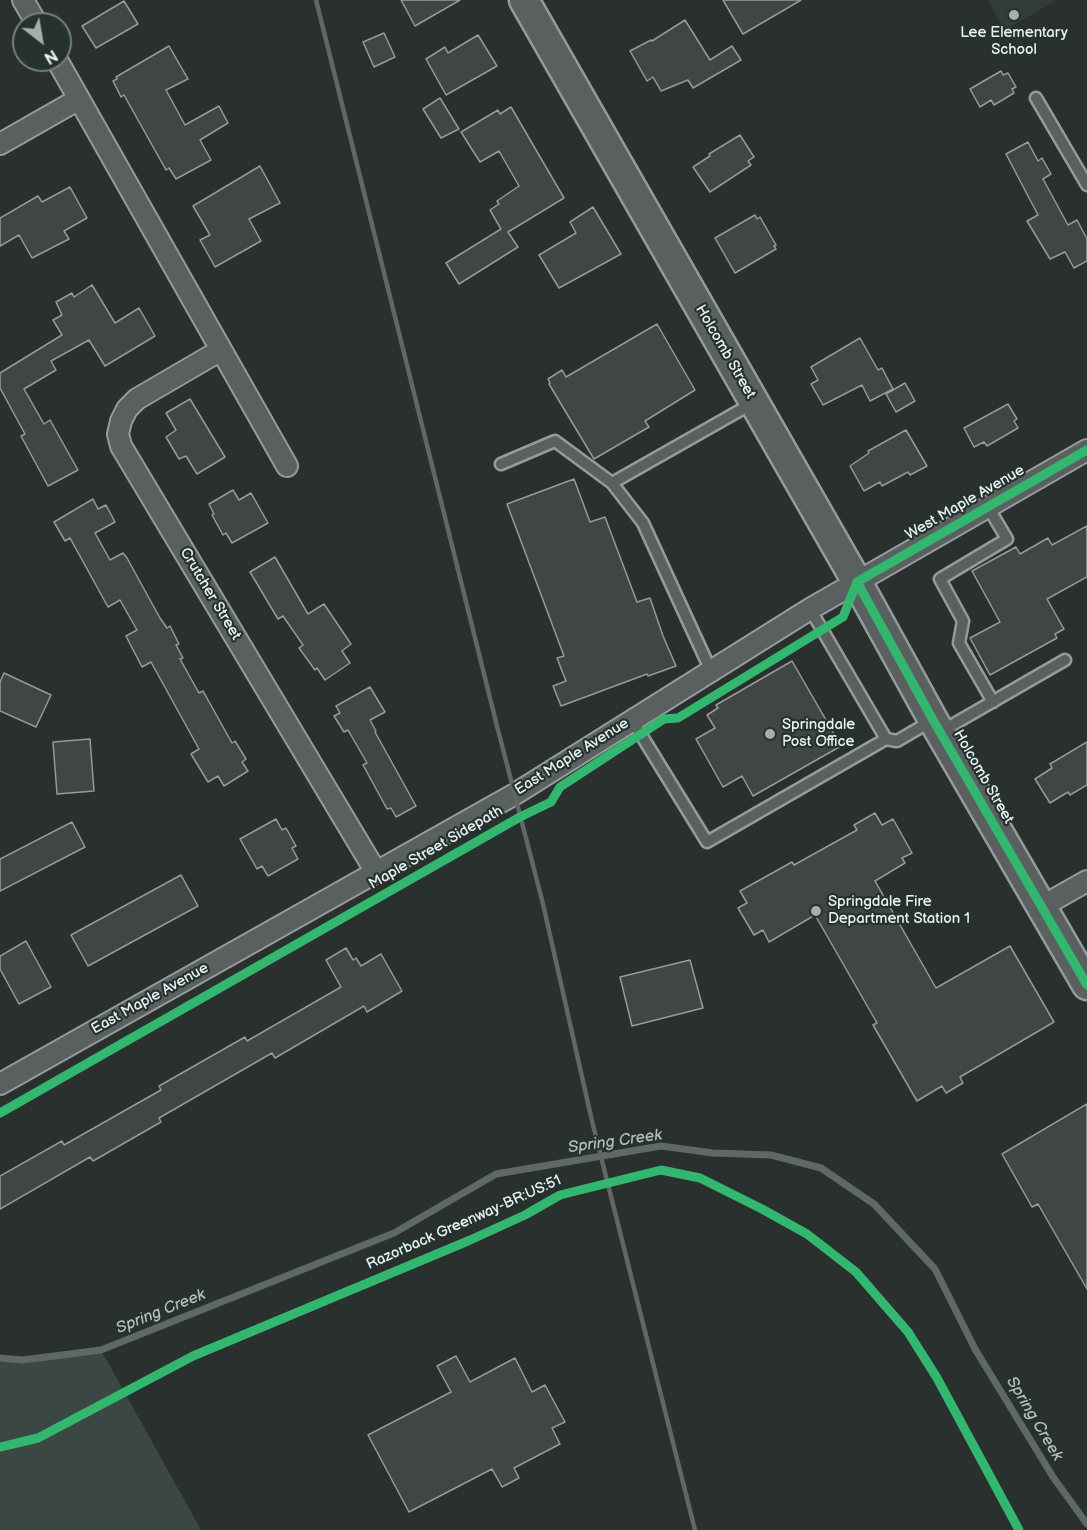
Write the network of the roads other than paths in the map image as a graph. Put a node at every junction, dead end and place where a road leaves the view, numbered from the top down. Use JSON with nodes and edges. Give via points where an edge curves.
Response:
{"nodes":[{"id":1,"x":524,"y":0,"type":"edge"},
{"id":2,"x":64,"y":72,"type":"edge"},
{"id":3,"x":1036,"y":98,"type":"dead end"},
{"id":4,"x":79,"y":99,"type":"junction"},
{"id":5,"x":0,"y":144,"type":"edge"},
{"id":6,"x":1087,"y":185,"type":"edge"},
{"id":7,"x":221,"y":350,"type":"junction"},
{"id":8,"x":754,"y":402,"type":"junction"},
{"id":9,"x":1087,"y":450,"type":"edge"},
{"id":10,"x":501,"y":464,"type":"dead end"},
{"id":11,"x":287,"y":466,"type":"dead end"},
{"id":12,"x":612,"y":483,"type":"junction"},
{"id":13,"x":988,"y":507,"type":"junction"},
{"id":14,"x":857,"y":582,"type":"junction"},
{"id":15,"x":810,"y":609,"type":"junction"},
{"id":16,"x":1065,"y":660,"type":"dead end"},
{"id":17,"x":711,"y":671,"type":"junction"},
{"id":18,"x":993,"y":702,"type":"junction"},
{"id":19,"x":632,"y":720,"type":"junction"},
{"id":20,"x":937,"y":726,"type":"junction"},
{"id":21,"x":886,"y":739,"type":"junction"},
{"id":22,"x":376,"y":872,"type":"junction"},
{"id":23,"x":1087,"y":881,"type":"edge"},
{"id":24,"x":1041,"y":907,"type":"junction"},
{"id":25,"x":1087,"y":985,"type":"edge"},
{"id":26,"x":2,"y":1078,"type":"edge"}],
"edges":[{"from":1,"to":8,"type":"street","name":"Holcomb Street"},
{"from":2,"to":4,"type":"street"},
{"from":3,"to":6,"type":"lane"},
{"from":4,"to":5,"type":"street"},
{"from":4,"to":7,"type":"street"},
{"from":7,"to":11,"type":"street"},
{"from":7,"to":22,"type":"street","name":"Crutcher Street","via":[[127,409],[118,434],[121,446]]},
{"from":8,"to":12,"type":"lane"},
{"from":8,"to":14,"type":"street","name":"Holcomb Street"},
{"from":9,"to":13,"type":"street","name":"West Maple Avenue"},
{"from":10,"to":12,"type":"lane","via":[[555,441]]},
{"from":12,"to":17,"type":"lane","via":[[643,523]]},
{"from":13,"to":14,"type":"street","name":"West Maple Avenue"},
{"from":13,"to":18,"type":"lane","via":[[1007,540],[940,579],[963,621],[959,643]]},
{"from":14,"to":15,"type":"street","name":"East Maple Avenue"},
{"from":14,"to":20,"type":"street","name":"Holcomb Street"},
{"from":15,"to":17,"type":"street","name":"East Maple Avenue"},
{"from":15,"to":21,"type":"lane"},
{"from":16,"to":18,"type":"lane"},
{"from":17,"to":19,"type":"street","name":"East Maple Avenue"},
{"from":18,"to":20,"type":"lane"},
{"from":19,"to":21,"type":"lane","via":[[706,842]]},
{"from":19,"to":22,"type":"street","name":"East Maple Avenue","via":[[515,794]]},
{"from":20,"to":21,"type":"lane","via":[[897,741]]},
{"from":20,"to":24,"type":"street","name":"Holcomb Street"},
{"from":22,"to":26,"type":"street","name":"East Maple Avenue"},
{"from":23,"to":24,"type":"street"},
{"from":24,"to":25,"type":"street","name":"Holcomb Street"}]}
